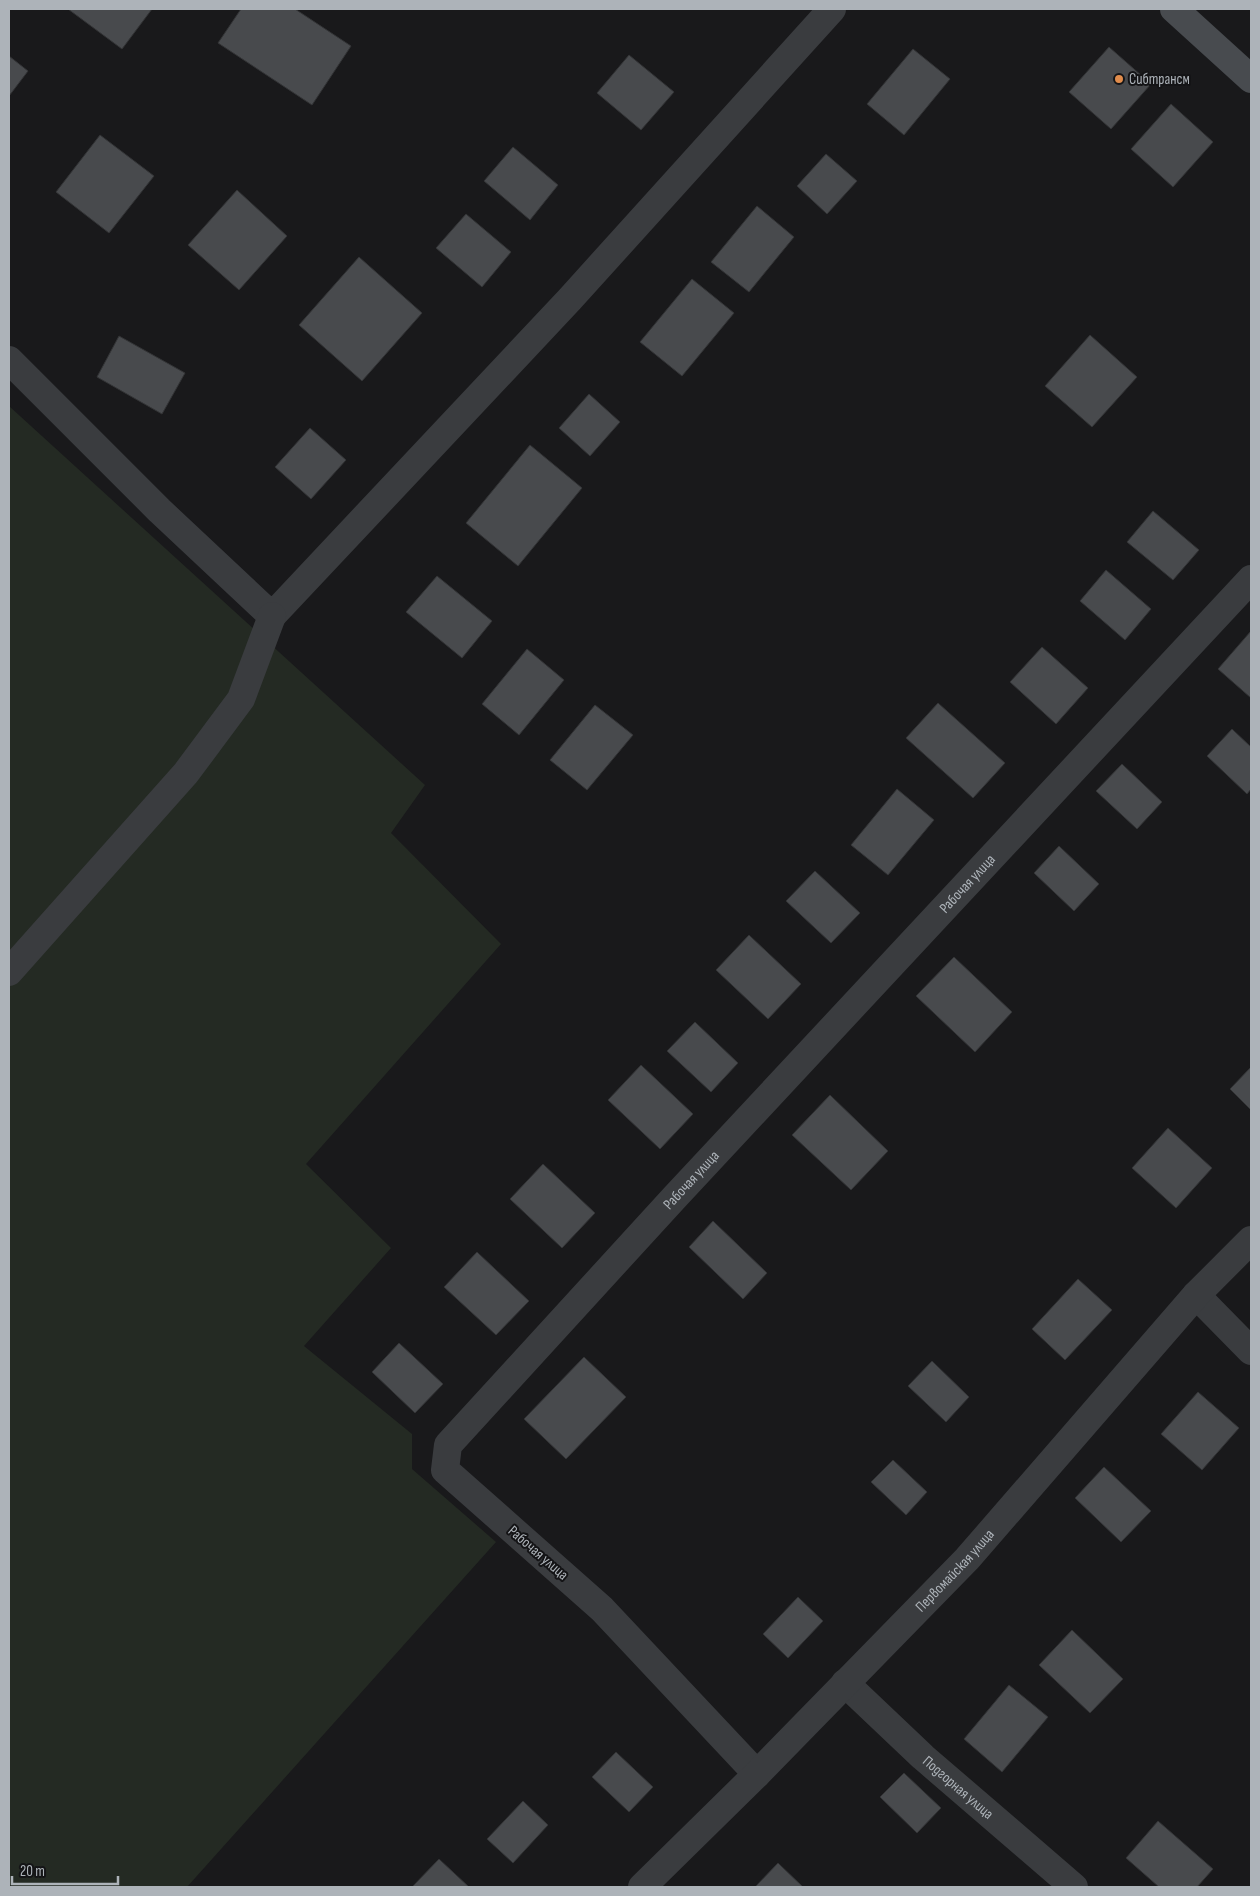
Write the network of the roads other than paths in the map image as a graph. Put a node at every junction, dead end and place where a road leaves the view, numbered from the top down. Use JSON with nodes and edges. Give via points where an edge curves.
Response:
{"nodes":[{"id":1,"x":832,"y":9,"type":"edge"},
{"id":2,"x":1174,"y":9,"type":"edge"},
{"id":3,"x":1251,"y":79,"type":"edge"},
{"id":4,"x":9,"y":360,"type":"edge"},
{"id":5,"x":1251,"y":579,"type":"edge"},
{"id":6,"x":272,"y":616,"type":"junction"},
{"id":7,"x":9,"y":972,"type":"edge"},
{"id":8,"x":1251,"y":1240,"type":"edge"},
{"id":9,"x":1196,"y":1295,"type":"junction"},
{"id":10,"x":1251,"y":1351,"type":"edge"},
{"id":11,"x":845,"y":1683,"type":"junction"},
{"id":12,"x":757,"y":1774,"type":"junction"},
{"id":13,"x":642,"y":1887,"type":"edge"},
{"id":14,"x":1074,"y":1887,"type":"edge"}],
"edges":[{"from":1,"to":6,"type":"street","via":[[570,299]]},
{"from":2,"to":3,"type":"street"},
{"from":4,"to":6,"type":"street","via":[[159,510]]},
{"from":5,"to":12,"type":"street","name":"Рабочая улица","via":[[448,1445],[444,1470],[602,1609]]},
{"from":6,"to":7,"type":"street","via":[[241,699],[186,773]]},
{"from":8,"to":9,"type":"street","name":"Первомайская улица"},
{"from":9,"to":10,"type":"street"},
{"from":9,"to":11,"type":"street","name":"Первомайская улица","via":[[967,1560]]},
{"from":11,"to":12,"type":"street","name":"Первомайская улица"},
{"from":11,"to":14,"type":"street","name":"Подгорная улица","via":[[923,1757]]},
{"from":12,"to":13,"type":"street","name":"Первомайская улица"}]}
